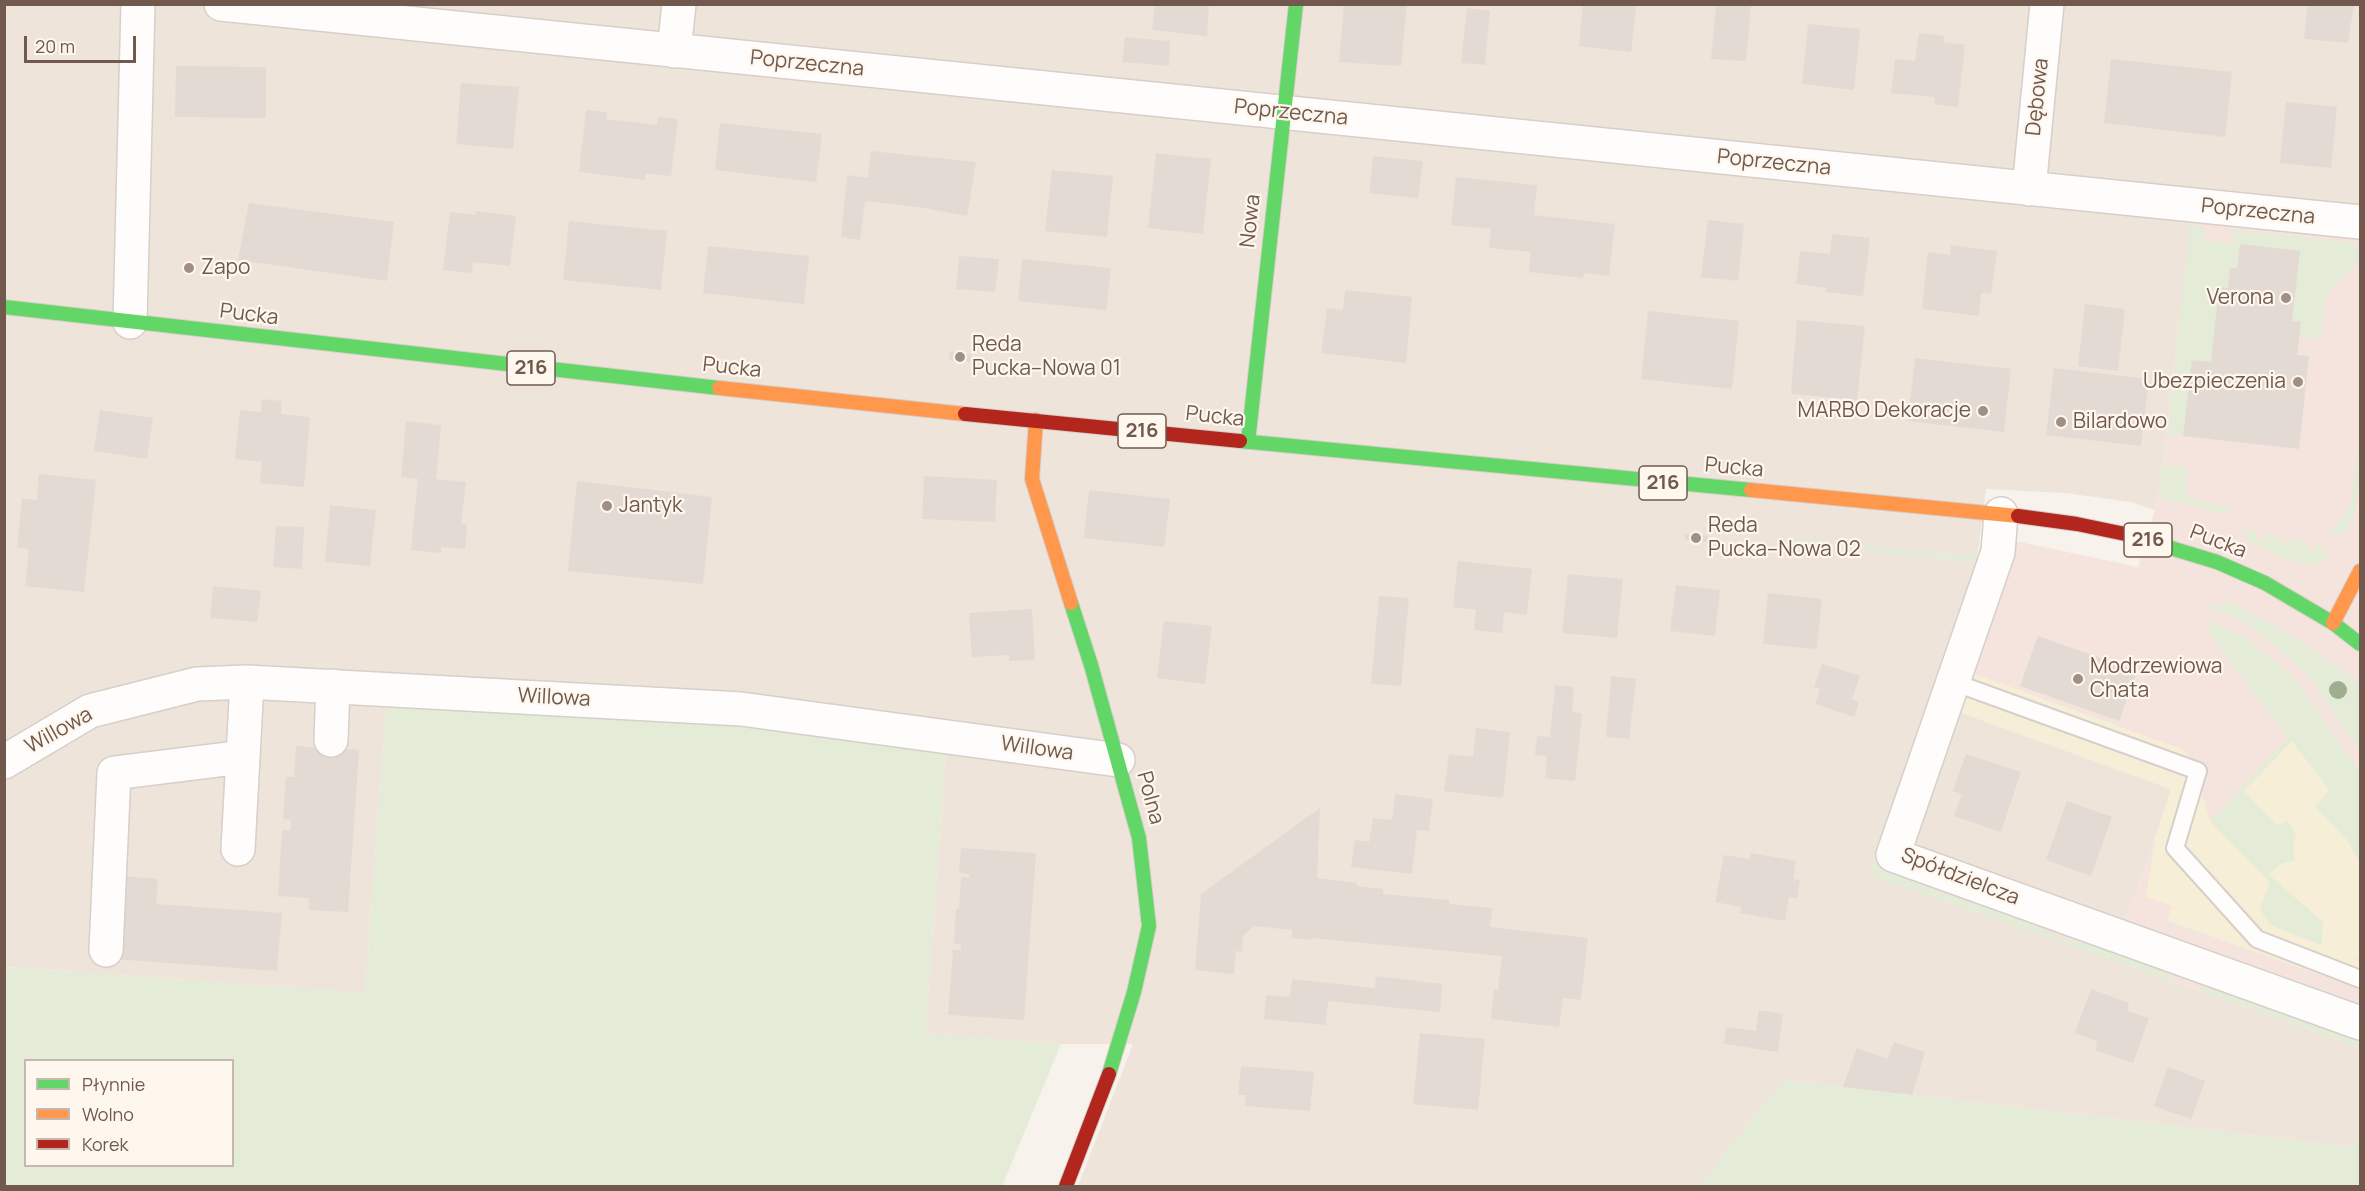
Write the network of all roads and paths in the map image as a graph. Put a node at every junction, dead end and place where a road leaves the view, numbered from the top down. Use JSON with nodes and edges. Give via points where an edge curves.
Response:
{"nodes":[{"id":1,"x":138,"y":4,"type":"edge"},
{"id":2,"x":221,"y":4,"type":"edge"},
{"id":3,"x":679,"y":4,"type":"edge"},
{"id":4,"x":1296,"y":4,"type":"edge"},
{"id":5,"x":2047,"y":4,"type":"edge"},
{"id":6,"x":674,"y":51,"type":"junction"},
{"id":7,"x":1284,"y":113,"type":"junction"},
{"id":8,"x":2029,"y":189,"type":"junction"},
{"id":9,"x":2361,"y":222,"type":"edge"},
{"id":10,"x":4,"y":307,"type":"edge"},
{"id":11,"x":130,"y":322,"type":"junction"},
{"id":12,"x":1036,"y":420,"type":"junction"},
{"id":13,"x":1248,"y":442,"type":"junction"},
{"id":14,"x":2001,"y":514,"type":"junction"},
{"id":15,"x":2361,"y":571,"type":"edge"},
{"id":16,"x":2332,"y":623,"type":"junction"},
{"id":17,"x":2361,"y":644,"type":"edge"},
{"id":18,"x":247,"y":682,"type":"junction"},
{"id":19,"x":1953,"y":682,"type":"junction"},
{"id":20,"x":333,"y":686,"type":"junction"},
{"id":21,"x":331,"y":740,"type":"dead end"},
{"id":22,"x":243,"y":757,"type":"junction"},
{"id":23,"x":1118,"y":760,"type":"junction"},
{"id":24,"x":4,"y":762,"type":"edge"},
{"id":25,"x":238,"y":849,"type":"dead end"},
{"id":26,"x":106,"y":950,"type":"dead end"},
{"id":27,"x":2361,"y":979,"type":"edge"},
{"id":28,"x":2361,"y":1023,"type":"edge"},
{"id":29,"x":1065,"y":1186,"type":"edge"}],
"edges":[{"from":1,"to":11,"type":"street"},
{"from":2,"to":6,"type":"street","name":"Poprzeczna"},
{"from":3,"to":6,"type":"street"},
{"from":4,"to":7,"type":"main road","name":"Nowa"},
{"from":5,"to":8,"type":"street","name":"Dębowa"},
{"from":6,"to":7,"type":"street","name":"Poprzeczna"},
{"from":7,"to":8,"type":"street","name":"Poprzeczna"},
{"from":7,"to":13,"type":"main road","name":"Nowa"},
{"from":8,"to":9,"type":"street","name":"Poprzeczna"},
{"from":10,"to":11,"type":"main road","name":"Pucka","number":"216"},
{"from":11,"to":12,"type":"main road","name":"Pucka","number":"216"},
{"from":12,"to":13,"type":"main road","name":"Pucka","number":"216"},
{"from":12,"to":23,"type":"main road","name":"Polna","via":[[1032,479]]},
{"from":13,"to":14,"type":"main road","name":"Pucka","number":"216"},
{"from":14,"to":16,"type":"main road","name":"Pucka","number":"216","via":[[2098,528],[2201,556],[2265,583]]},
{"from":14,"to":19,"type":"street","name":"Spółdzielcza","via":[[1998,552]]},
{"from":15,"to":16,"type":"main road"},
{"from":16,"to":17,"type":"main road","name":"Pucka","number":"216"},
{"from":18,"to":20,"type":"street","name":"Willowa"},
{"from":18,"to":22,"type":"street"},
{"from":18,"to":24,"type":"street","name":"Willowa","via":[[196,684],[90,711]]},
{"from":19,"to":27,"type":"lane","via":[[2198,771],[2175,848],[2257,939]]},
{"from":19,"to":28,"type":"street","name":"Spółdzielcza","via":[[1893,855]]},
{"from":20,"to":21,"type":"street"},
{"from":20,"to":23,"type":"street","name":"Willowa","via":[[741,709]]},
{"from":22,"to":25,"type":"street"},
{"from":22,"to":26,"type":"street","via":[[114,773]]},
{"from":23,"to":29,"type":"main road","name":"Polna","via":[[1139,838],[1149,926],[1115,1059]]}]}
